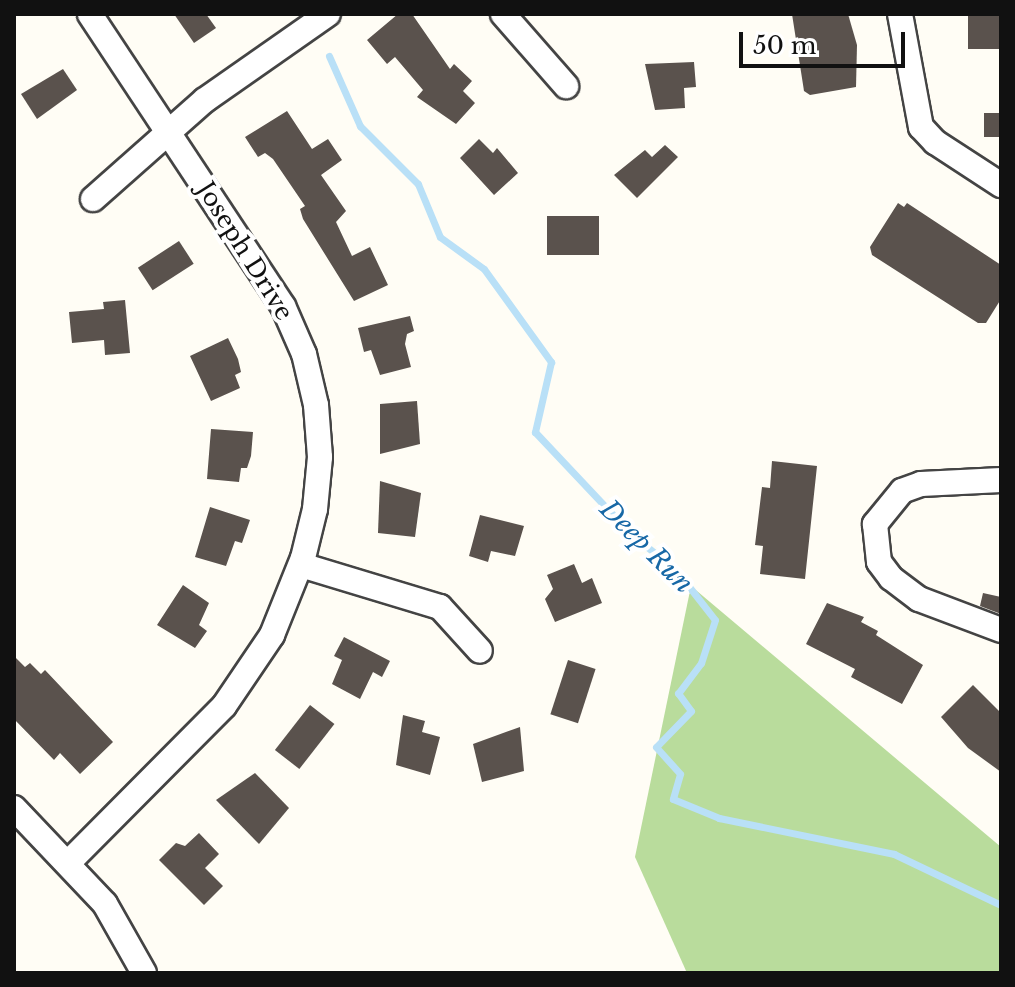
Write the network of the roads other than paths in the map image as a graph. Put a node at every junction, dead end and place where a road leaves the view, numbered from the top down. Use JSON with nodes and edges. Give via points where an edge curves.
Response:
{"nodes":[{"id":1,"x":90,"y":14,"type":"edge"},
{"id":2,"x":328,"y":14,"type":"edge"},
{"id":3,"x":503,"y":14,"type":"edge"},
{"id":4,"x":900,"y":14,"type":"edge"},
{"id":5,"x":566,"y":86,"type":"dead end"},
{"id":6,"x":167,"y":131,"type":"junction"},
{"id":7,"x":1001,"y":185,"type":"edge"},
{"id":8,"x":93,"y":199,"type":"dead end"},
{"id":9,"x":1001,"y":480,"type":"edge"},
{"id":10,"x":301,"y":565,"type":"junction"},
{"id":11,"x":1001,"y":630,"type":"edge"},
{"id":12,"x":480,"y":651,"type":"dead end"},
{"id":13,"x":14,"y":808,"type":"edge"},
{"id":14,"x":68,"y":863,"type":"junction"},
{"id":15,"x":144,"y":973,"type":"edge"}],
"edges":[{"from":1,"to":6,"type":"street","name":"Joseph Drive"},
{"from":2,"to":6,"type":"street"},
{"from":3,"to":5,"type":"street"},
{"from":4,"to":7,"type":"street","via":[[921,127]]},
{"from":6,"to":8,"type":"street"},
{"from":6,"to":10,"type":"street","name":"Joseph Drive","via":[[256,261],[304,354],[316,405],[320,457],[315,509]]},
{"from":9,"to":11,"type":"street","via":[[921,484],[902,491],[875,524],[879,562],[891,578],[919,599]]},
{"from":10,"to":12,"type":"street","via":[[440,607]]},
{"from":10,"to":14,"type":"street","name":"Joseph Drive","via":[[272,635],[224,706]]},
{"from":13,"to":14,"type":"street"},
{"from":14,"to":15,"type":"street","via":[[126,935]]}]}
